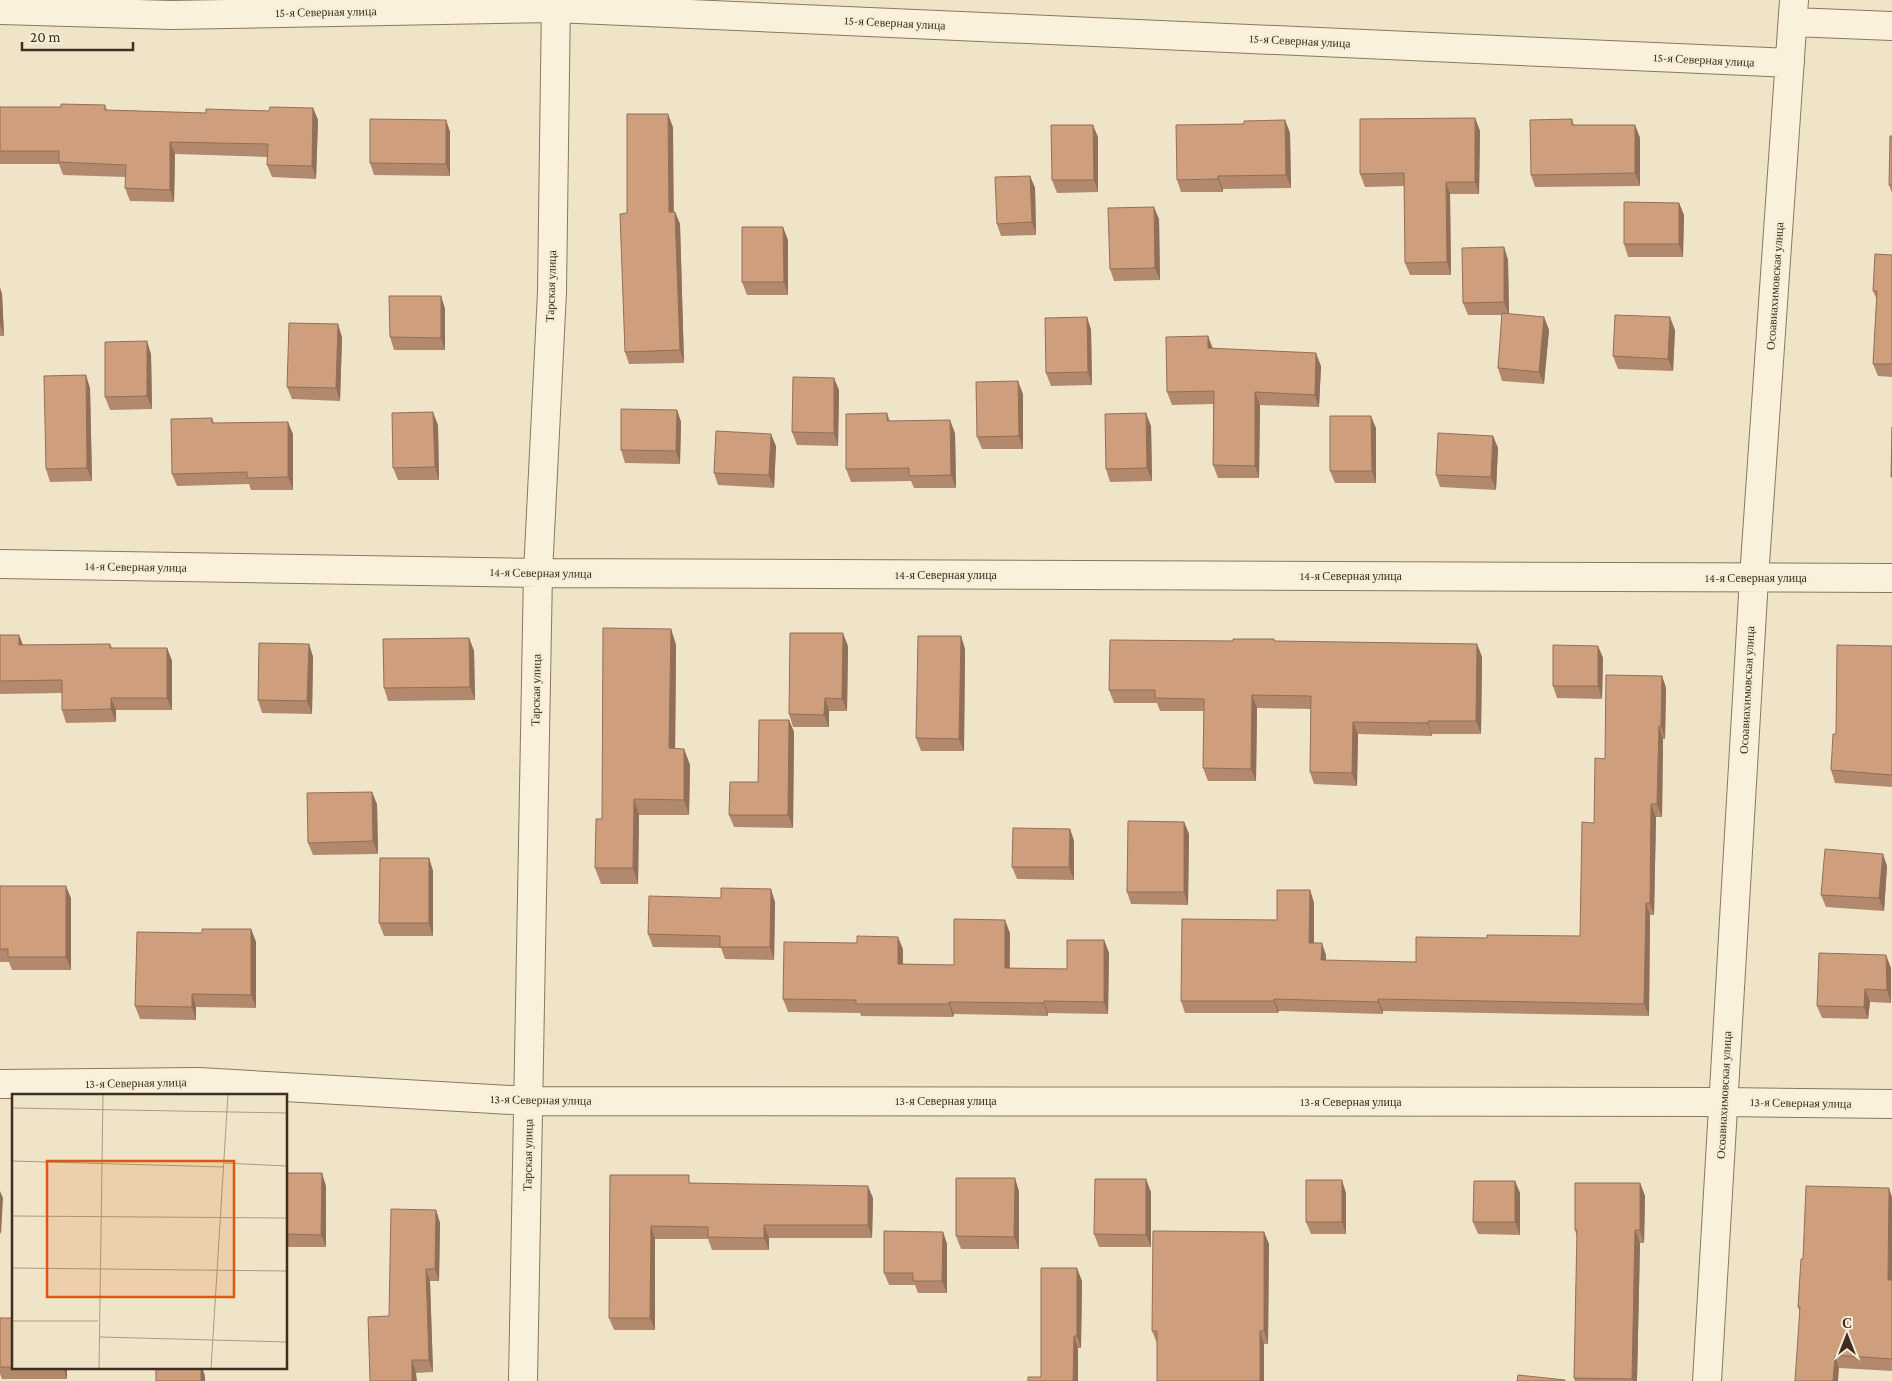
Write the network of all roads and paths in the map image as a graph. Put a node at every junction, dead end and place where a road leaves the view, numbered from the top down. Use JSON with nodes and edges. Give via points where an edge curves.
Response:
{"nodes":[{"id":1,"x":555,"y":4,"type":"edge"},
{"id":2,"x":0,"y":10,"type":"edge"},
{"id":3,"x":1794,"y":11,"type":"edge"},
{"id":4,"x":1892,"y":26,"type":"edge"},
{"id":5,"x":1790,"y":63,"type":"junction"},
{"id":6,"x":0,"y":564,"type":"edge"},
{"id":7,"x":538,"y":573,"type":"junction"},
{"id":8,"x":1754,"y":578,"type":"junction"},
{"id":9,"x":1892,"y":578,"type":"edge"},
{"id":10,"x":0,"y":1084,"type":"edge"},
{"id":11,"x":529,"y":1101,"type":"junction"},
{"id":12,"x":1724,"y":1102,"type":"junction"},
{"id":13,"x":1892,"y":1104,"type":"edge"},
{"id":14,"x":523,"y":1381,"type":"edge"},
{"id":15,"x":1707,"y":1381,"type":"edge"}],
"edges":[{"from":1,"to":2,"type":"street","name":"15-я Северная улица","via":[[171,15]]},
{"from":1,"to":5,"type":"street","name":"15-я Северная улица"},
{"from":1,"to":7,"type":"street","name":"Тарская улица","via":[[552,292]]},
{"from":3,"to":4,"type":"street"},
{"from":3,"to":5,"type":"street","name":"Осоавиахимовская улица"},
{"from":5,"to":8,"type":"street","name":"Осоавиахимовская улица"},
{"from":6,"to":7,"type":"street","name":"14-я Северная улица"},
{"from":7,"to":8,"type":"street","name":"14-я Северная улица"},
{"from":7,"to":11,"type":"street","name":"Тарская улица"},
{"from":8,"to":9,"type":"street","name":"14-я Северная улица"},
{"from":8,"to":12,"type":"street","name":"Осоавиахимовская улица"},
{"from":10,"to":11,"type":"street","name":"13-я Северная улица","via":[[199,1082]]},
{"from":11,"to":12,"type":"street","name":"13-я Северная улица"},
{"from":11,"to":14,"type":"street","name":"Тарская улица"},
{"from":12,"to":13,"type":"street","name":"13-я Северная улица"},
{"from":12,"to":15,"type":"street","name":"Осоавиахимовская улица"}]}
